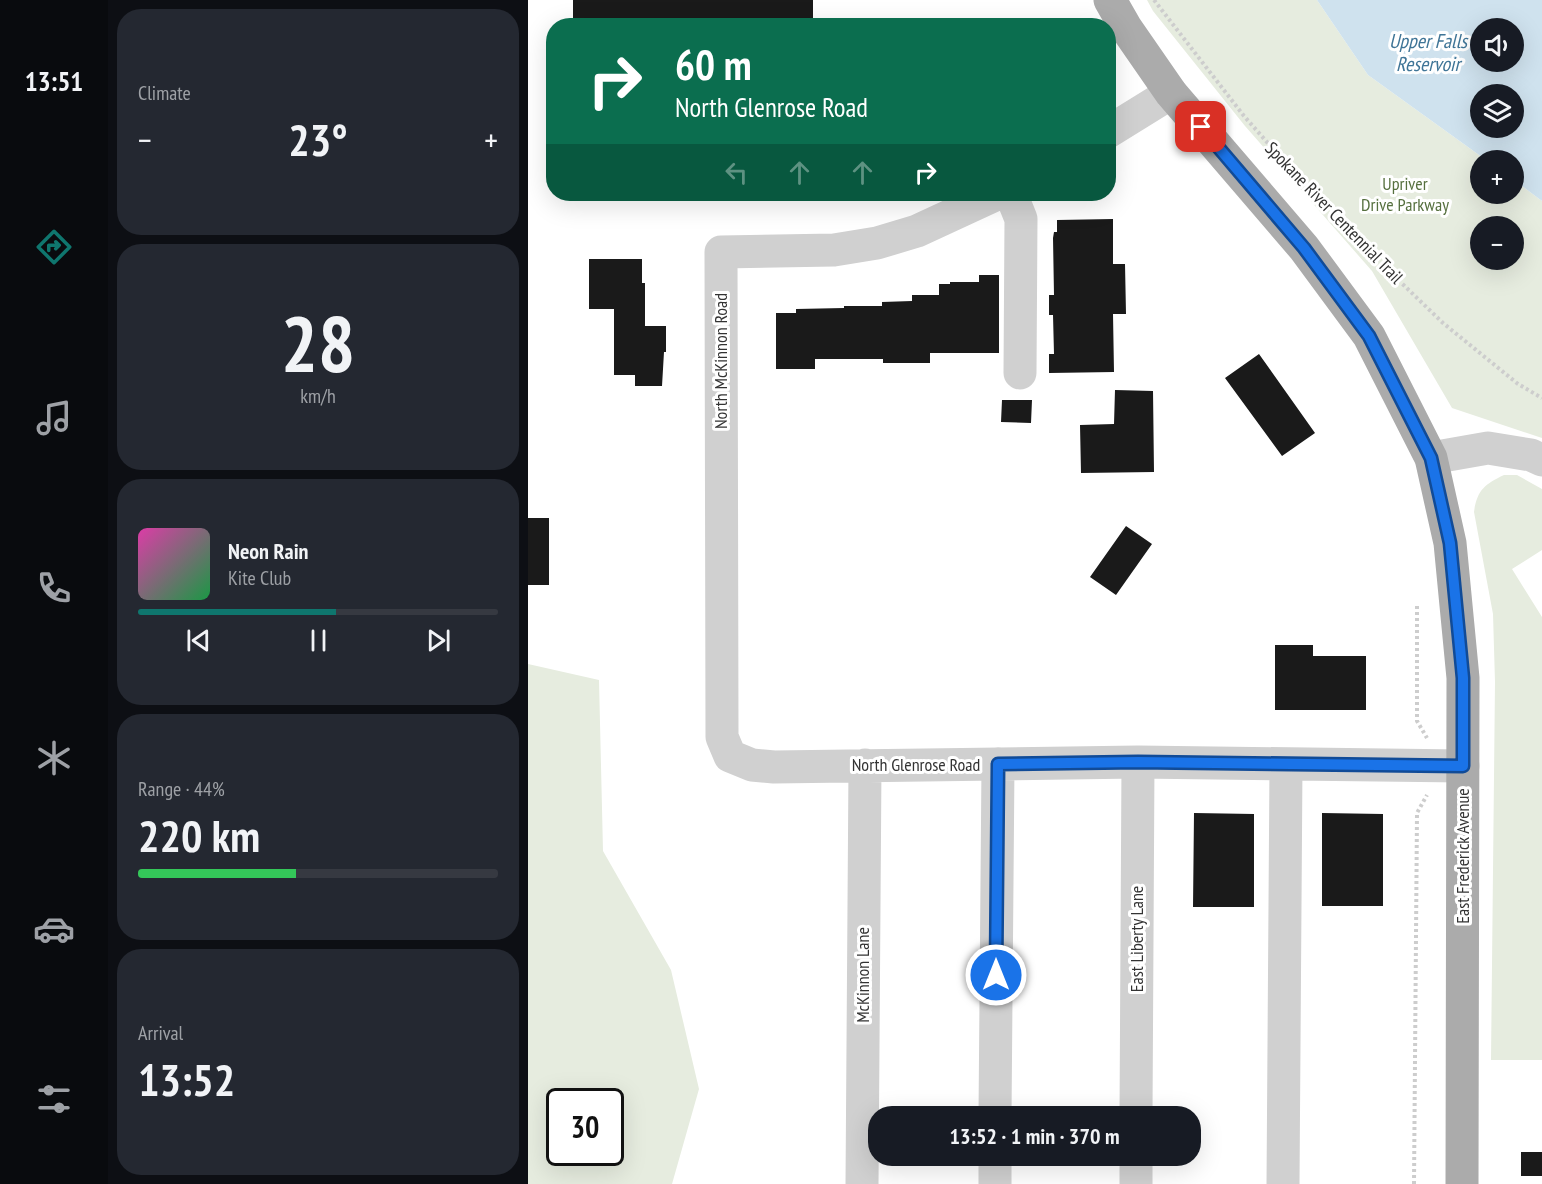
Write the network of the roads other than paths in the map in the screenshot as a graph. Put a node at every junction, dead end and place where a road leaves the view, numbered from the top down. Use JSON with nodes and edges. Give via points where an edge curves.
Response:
{"nodes":[{"id":1,"x":1110,"y":0,"type":"edge"},
{"id":2,"x":1171,"y":93,"type":"junction"},
{"id":3,"x":1116,"y":127,"type":"edge"},
{"id":4,"x":982,"y":201,"type":"edge"},
{"id":5,"x":1014,"y":201,"type":"edge"},
{"id":6,"x":1020,"y":373,"type":"dead end"},
{"id":7,"x":1431,"y":458,"type":"junction"},
{"id":8,"x":1542,"y":460,"type":"edge"},
{"id":9,"x":730,"y":756,"type":"joint"},
{"id":10,"x":1138,"y":762,"type":"junction"},
{"id":11,"x":998,"y":764,"type":"junction"},
{"id":12,"x":1286,"y":764,"type":"junction"},
{"id":13,"x":865,"y":765,"type":"junction"},
{"id":14,"x":1463,"y":766,"type":"junction"},
{"id":15,"x":995,"y":1106,"type":"edge"},
{"id":16,"x":1136,"y":1106,"type":"edge"},
{"id":17,"x":995,"y":1166,"type":"edge"},
{"id":18,"x":1136,"y":1166,"type":"edge"},
{"id":19,"x":862,"y":1184,"type":"edge"},
{"id":20,"x":995,"y":1184,"type":"edge"},
{"id":21,"x":1136,"y":1184,"type":"edge"},
{"id":22,"x":1283,"y":1184,"type":"edge"},
{"id":23,"x":1462,"y":1184,"type":"edge"}],
"edges":[{"from":1,"to":2,"type":"main road","name":"East Frederick Avenue"},
{"from":2,"to":3,"type":"street"},
{"from":2,"to":7,"type":"main road","name":"East Frederick Avenue","via":[[1304,248],[1369,336]]},
{"from":4,"to":9,"type":"street","name":"North McKinnon Road","via":[[917,231],[877,243],[834,250],[721,252],[722,737]]},
{"from":5,"to":6,"type":"street","via":[[1021,219]]},
{"from":7,"to":8,"type":"street","via":[[1488,448]]},
{"from":7,"to":14,"type":"main road","name":"East Frederick Avenue","via":[[1450,543],[1463,678]]},
{"from":9,"to":13,"type":"street","name":"North Glenrose Road","via":[[752,765],[774,767]]},
{"from":10,"to":11,"type":"street","name":"North Glenrose Road"},
{"from":10,"to":12,"type":"street","name":"North Glenrose Road"},
{"from":10,"to":16,"type":"street","name":"East Liberty Lane"},
{"from":11,"to":13,"type":"street","name":"North Glenrose Road"},
{"from":11,"to":15,"type":"street"},
{"from":12,"to":14,"type":"street","name":"North Glenrose Road"},
{"from":12,"to":22,"type":"street"},
{"from":13,"to":19,"type":"street","name":"McKinnon Lane"},
{"from":14,"to":23,"type":"main road","name":"East Frederick Avenue"},
{"from":17,"to":20,"type":"street"},
{"from":18,"to":21,"type":"street"}]}
